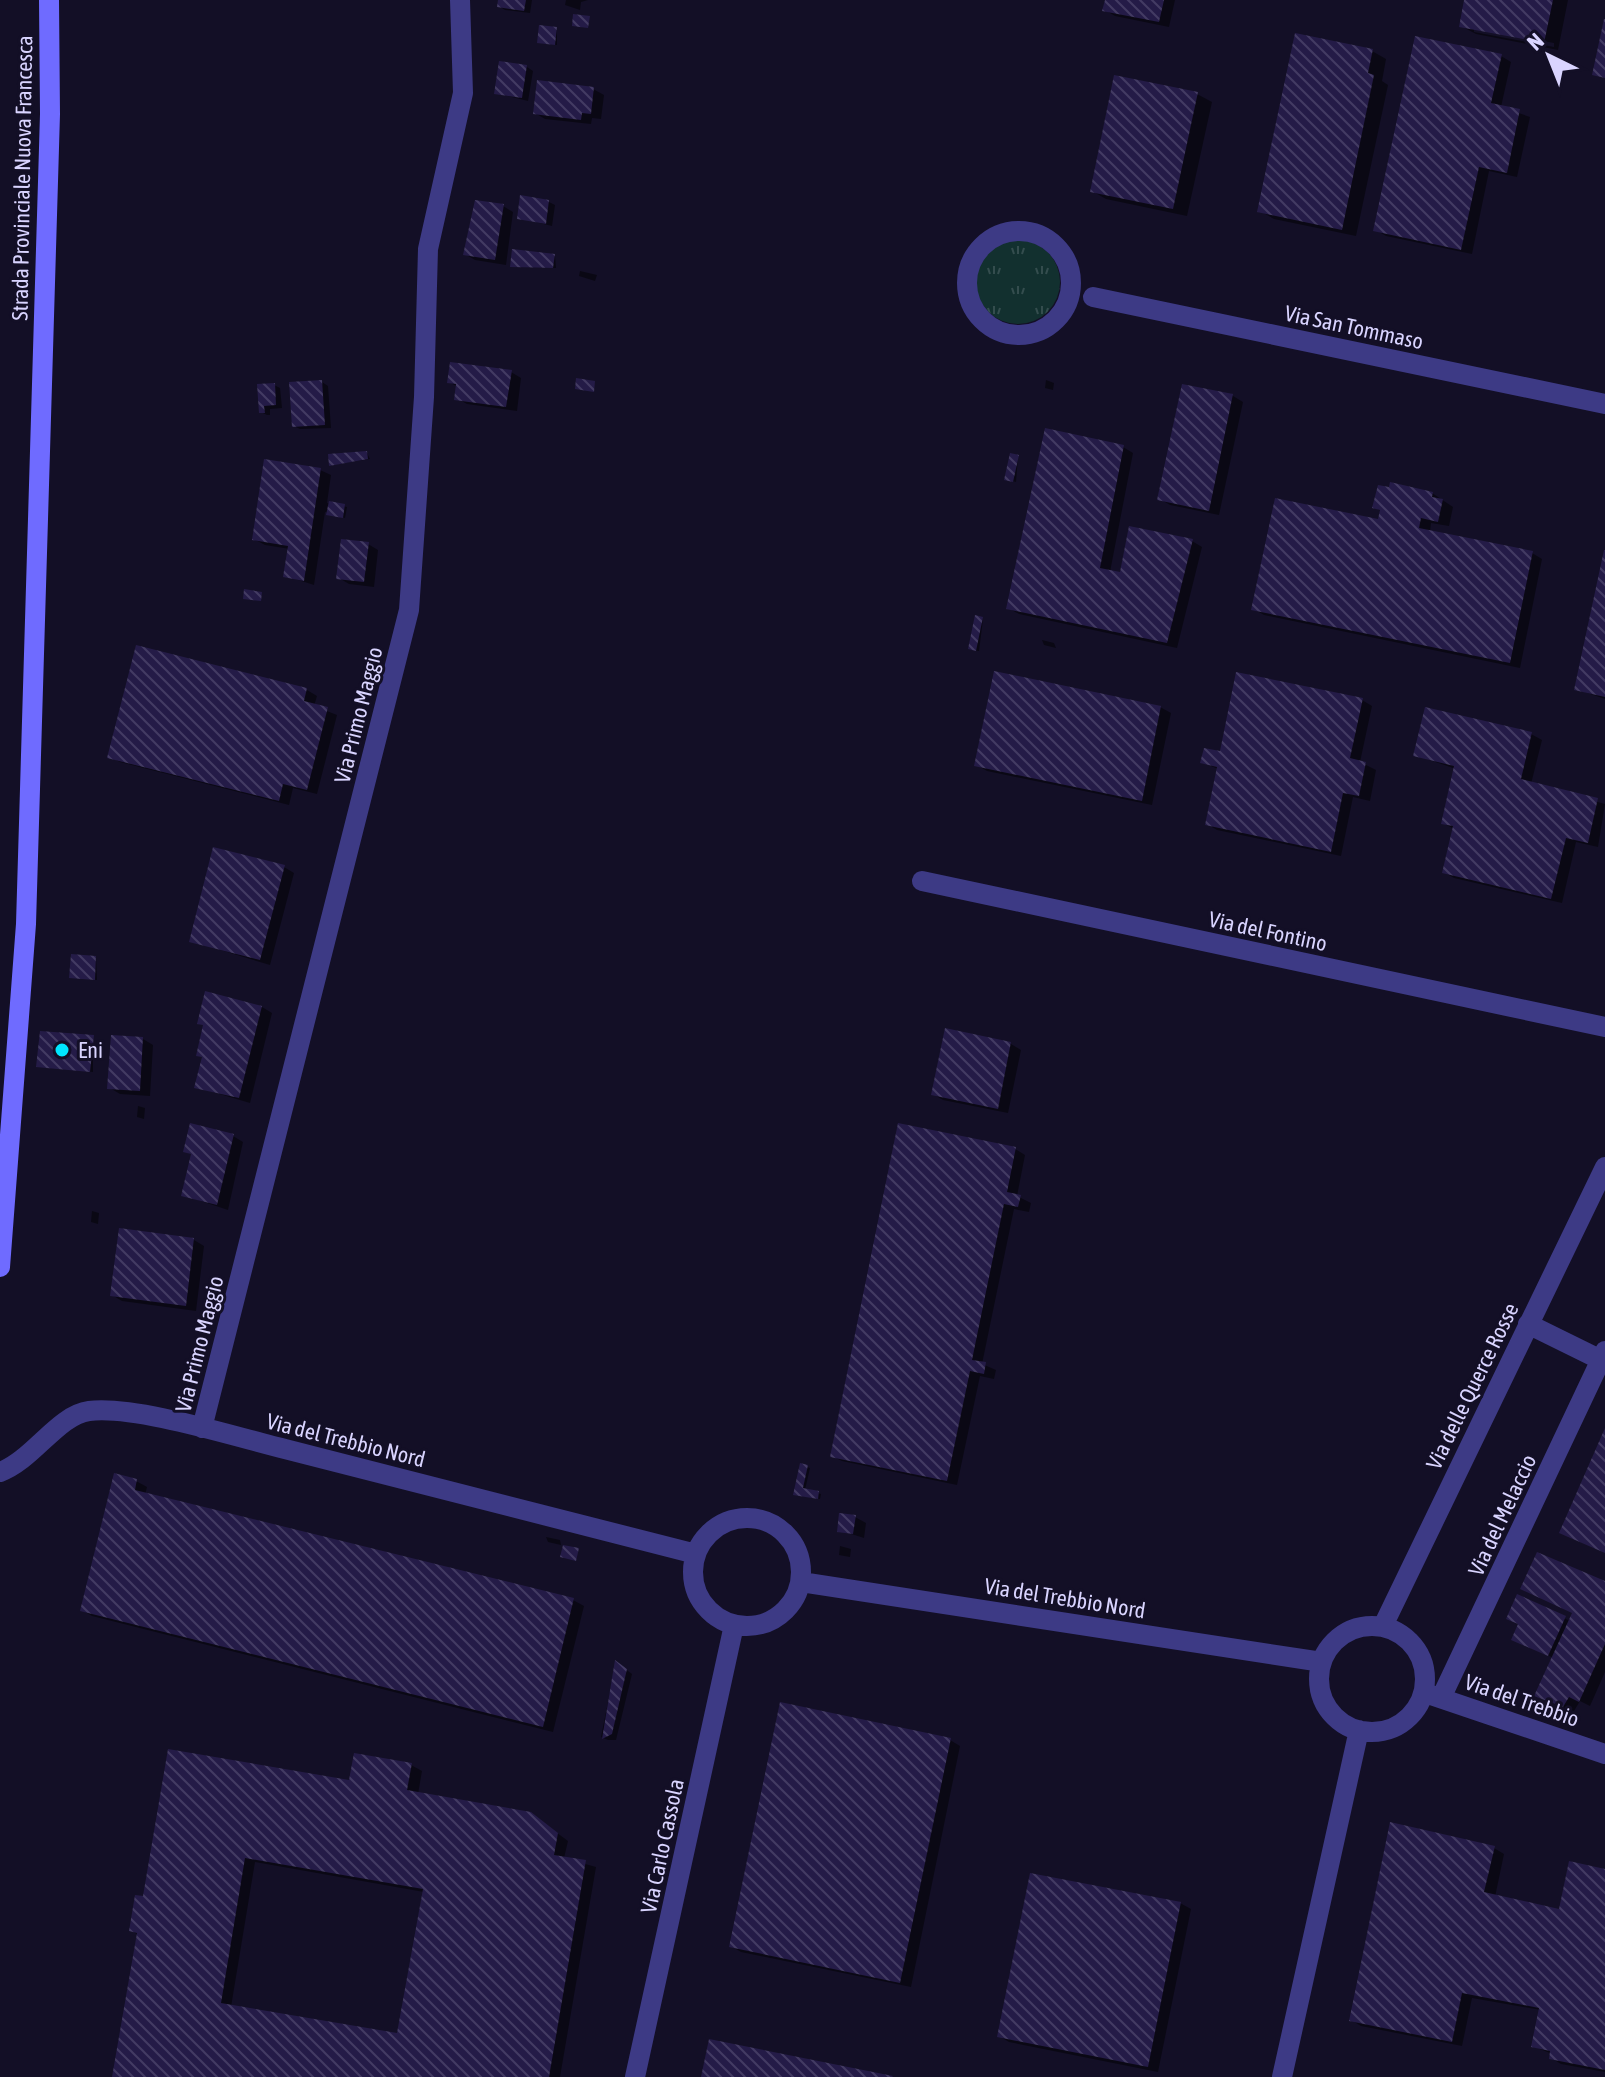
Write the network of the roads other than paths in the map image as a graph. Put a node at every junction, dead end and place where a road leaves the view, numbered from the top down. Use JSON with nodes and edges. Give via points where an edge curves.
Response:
{"nodes":[{"id":1,"x":49,"y":0,"type":"edge"},
{"id":2,"x":460,"y":0,"type":"edge"},
{"id":3,"x":1071,"y":276,"type":"junction"},
{"id":4,"x":1093,"y":297,"type":"junction"},
{"id":5,"x":1064,"y":309,"type":"junction"},
{"id":6,"x":1605,"y":404,"type":"edge"},
{"id":7,"x":922,"y":881,"type":"dead end"},
{"id":8,"x":1605,"y":1027,"type":"edge"},
{"id":9,"x":1605,"y":1167,"type":"edge"},
{"id":10,"x":0,"y":1267,"type":"edge"},
{"id":11,"x":1528,"y":1324,"type":"junction"},
{"id":12,"x":1604,"y":1358,"type":"edge"},
{"id":13,"x":202,"y":1428,"type":"junction"},
{"id":14,"x":0,"y":1472,"type":"edge"},
{"id":15,"x":696,"y":1554,"type":"junction"},
{"id":16,"x":801,"y":1582,"type":"junction"},
{"id":17,"x":734,"y":1625,"type":"junction"},
{"id":18,"x":1383,"y":1626,"type":"junction"},
{"id":19,"x":1322,"y":1662,"type":"junction"},
{"id":20,"x":1432,"y":1696,"type":"junction"},
{"id":21,"x":1359,"y":1730,"type":"junction"},
{"id":22,"x":1605,"y":1754,"type":"edge"},
{"id":23,"x":635,"y":2077,"type":"edge"},
{"id":24,"x":1282,"y":2077,"type":"edge"}],
"edges":[{"from":1,"to":10,"type":"main road","name":"Strada Provinciale Nuova Francesca","via":[[26,924]]},
{"from":2,"to":13,"type":"street","name":"Via Primo Maggio","via":[[463,93],[428,249],[409,610]]},
{"from":3,"to":4,"type":"street"},
{"from":3,"to":5,"type":"street"},
{"from":3,"to":5,"type":"street","via":[[1055,245],[1023,231],[989,240],[969,270],[971,303],[1000,331],[1025,335],[1041,330]]},
{"from":4,"to":5,"type":"street"},
{"from":4,"to":6,"type":"street","name":"Via San Tommaso"},
{"from":7,"to":8,"type":"street","name":"Via del Fontino"},
{"from":9,"to":11,"type":"street","name":"Via delle Querce Rosse"},
{"from":11,"to":12,"type":"street"},
{"from":11,"to":18,"type":"street","name":"Via delle Querce Rosse"},
{"from":12,"to":20,"type":"street","name":"Via del Melaccio"},
{"from":13,"to":14,"type":"street","name":"Via del Trebbio Nord","via":[[86,1411],[68,1420],[16,1466]]},
{"from":13,"to":15,"type":"street","name":"Via del Trebbio Nord"},
{"from":15,"to":16,"type":"street","via":[[715,1528],[730,1521],[762,1519],[789,1536],[801,1565]]},
{"from":15,"to":17,"type":"street","via":[[699,1598]]},
{"from":16,"to":17,"type":"street","via":[[784,1613],[752,1627]]},
{"from":16,"to":19,"type":"street","name":"Via del Trebbio Nord"},
{"from":17,"to":23,"type":"street","name":"Via Carlo Cassola"},
{"from":18,"to":19,"type":"street","via":[[1356,1628],[1341,1636]]},
{"from":18,"to":20,"type":"street","via":[[1415,1647]]},
{"from":19,"to":21,"type":"street","via":[[1319,1679],[1330,1712]]},
{"from":20,"to":21,"type":"street","via":[[1391,1728]]},
{"from":20,"to":22,"type":"street","name":"Via del Trebbio"},
{"from":21,"to":24,"type":"street"}]}
